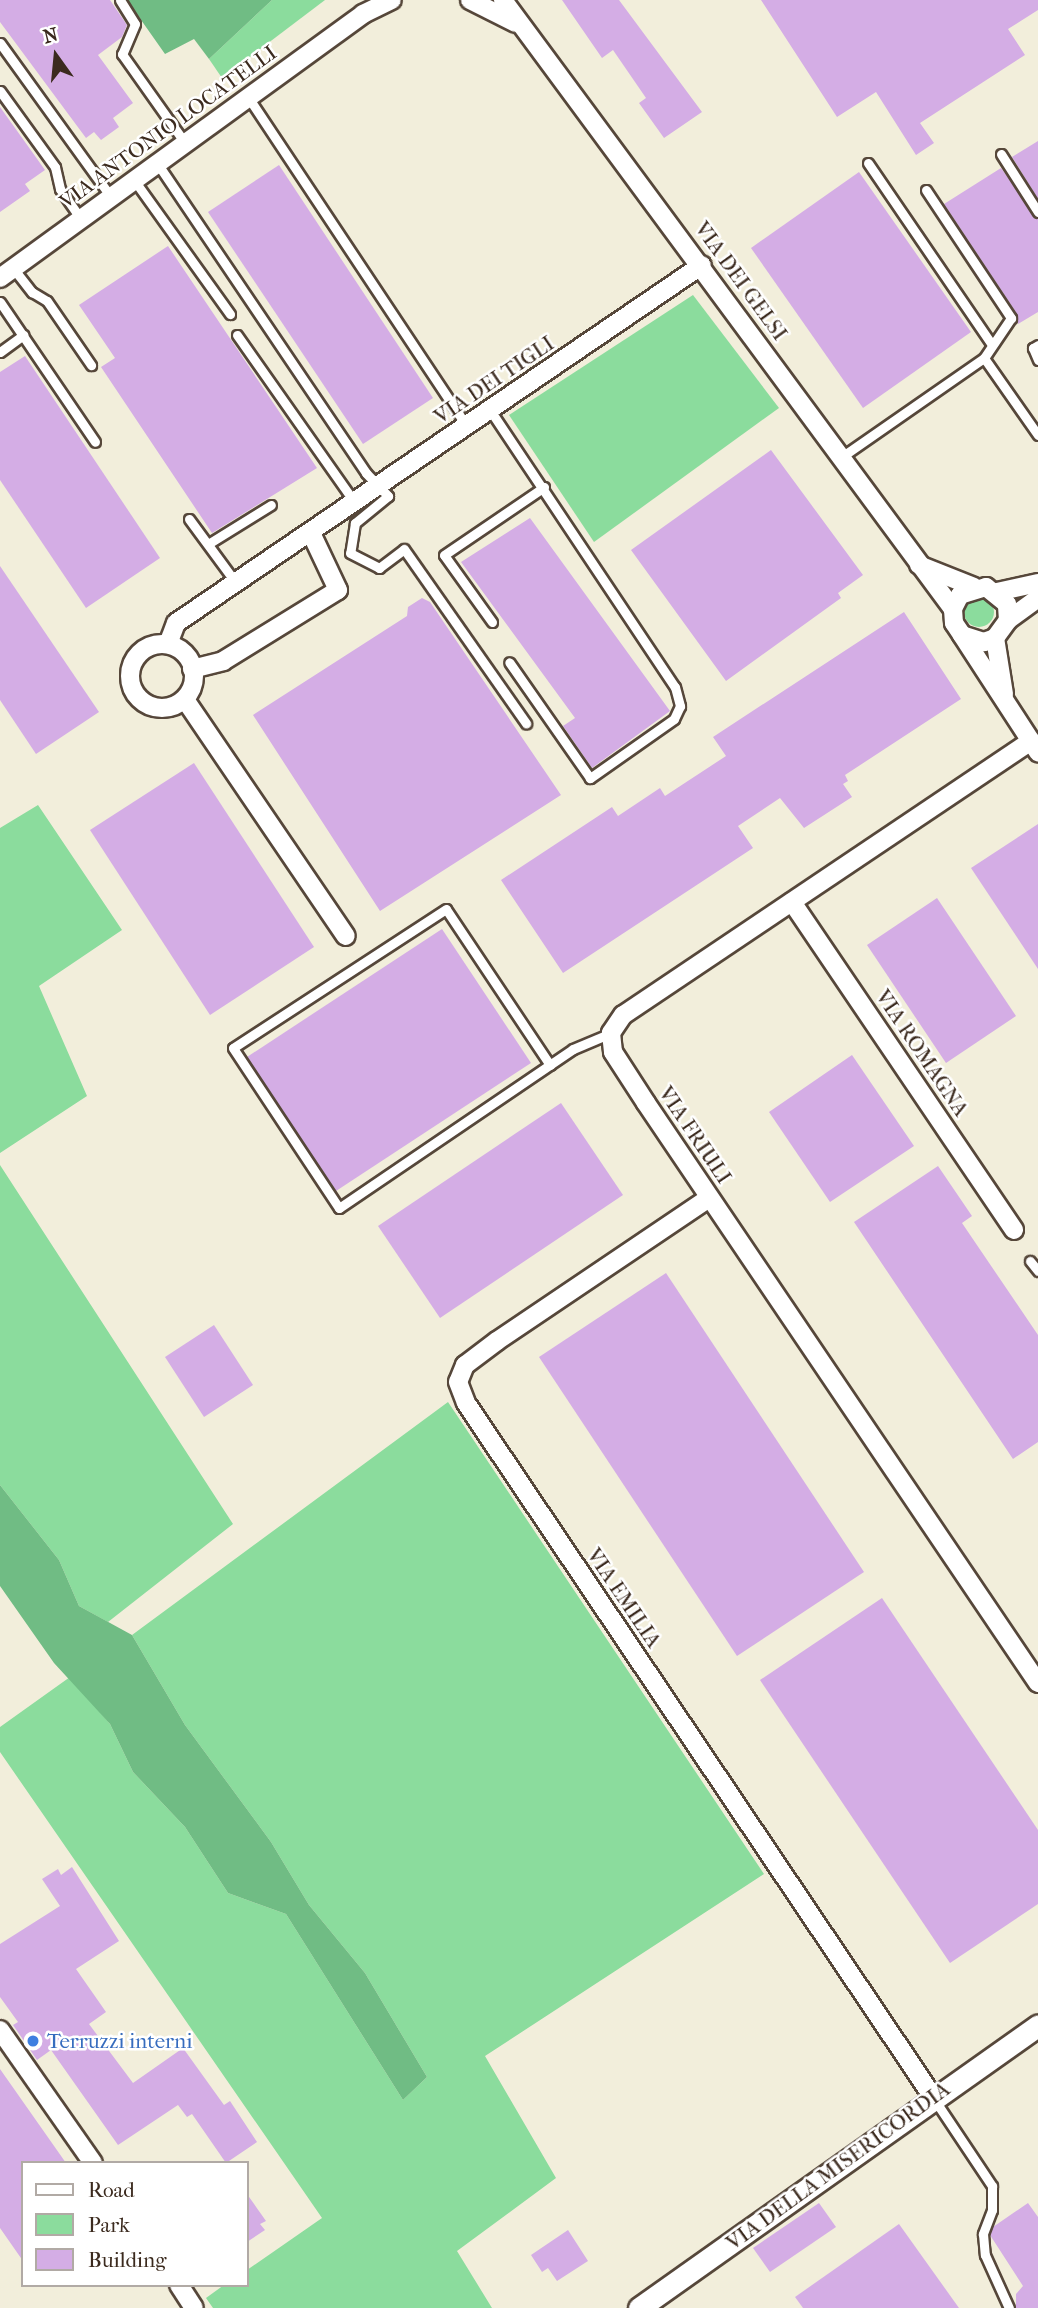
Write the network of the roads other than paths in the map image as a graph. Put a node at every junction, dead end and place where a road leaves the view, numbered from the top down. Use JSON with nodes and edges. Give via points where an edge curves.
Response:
{"nodes":[{"id":1,"x":120,"y":0,"type":"edge"},
{"id":2,"x":392,"y":0,"type":"edge"},
{"id":3,"x":470,"y":0,"type":"edge"},
{"id":4,"x":503,"y":0,"type":"edge"},
{"id":5,"x":368,"y":7,"type":"edge"},
{"id":6,"x":525,"y":28,"type":"junction"},
{"id":7,"x":0,"y":43,"type":"edge"},
{"id":8,"x":0,"y":90,"type":"edge"},
{"id":9,"x":248,"y":97,"type":"junction"},
{"id":10,"x":185,"y":143,"type":"junction"},
{"id":11,"x":1001,"y":154,"type":"dead end"},
{"id":12,"x":158,"y":163,"type":"junction"},
{"id":13,"x":868,"y":163,"type":"dead end"},
{"id":14,"x":134,"y":180,"type":"junction"},
{"id":15,"x":926,"y":190,"type":"dead end"},
{"id":16,"x":111,"y":197,"type":"junction"},
{"id":17,"x":1038,"y":212,"type":"edge"},
{"id":18,"x":80,"y":219,"type":"junction"},
{"id":19,"x":702,"y":265,"type":"junction"},
{"id":20,"x":7,"y":273,"type":"edge"},
{"id":21,"x":0,"y":302,"type":"edge"},
{"id":22,"x":230,"y":314,"type":"dead end"},
{"id":23,"x":23,"y":335,"type":"junction"},
{"id":24,"x":237,"y":335,"type":"dead end"},
{"id":25,"x":992,"y":345,"type":"junction"},
{"id":26,"x":1038,"y":345,"type":"edge"},
{"id":27,"x":0,"y":352,"type":"edge"},
{"id":28,"x":984,"y":358,"type":"junction"},
{"id":29,"x":1038,"y":360,"type":"edge"},
{"id":30,"x":91,"y":365,"type":"dead end"},
{"id":31,"x":490,"y":410,"type":"junction"},
{"id":32,"x":467,"y":426,"type":"junction"},
{"id":33,"x":1038,"y":435,"type":"edge"},
{"id":34,"x":95,"y":442,"type":"dead end"},
{"id":35,"x":840,"y":458,"type":"junction"},
{"id":36,"x":381,"y":486,"type":"junction"},
{"id":37,"x":544,"y":487,"type":"junction"},
{"id":38,"x":355,"y":503,"type":"junction"},
{"id":39,"x":271,"y":505,"type":"dead end"},
{"id":40,"x":190,"y":519,"type":"dead end"},
{"id":41,"x":311,"y":533,"type":"junction"},
{"id":42,"x":208,"y":544,"type":"junction"},
{"id":43,"x":916,"y":564,"type":"junction"},
{"id":44,"x":236,"y":583,"type":"junction"},
{"id":45,"x":1038,"y":583,"type":"edge"},
{"id":46,"x":974,"y":587,"type":"junction"},
{"id":47,"x":997,"y":592,"type":"junction"},
{"id":48,"x":1038,"y":598,"type":"edge"},
{"id":49,"x":953,"y":609,"type":"junction"},
{"id":50,"x":1008,"y":620,"type":"junction"},
{"id":51,"x":492,"y":622,"type":"dead end"},
{"id":52,"x":962,"y":635,"type":"junction"},
{"id":53,"x":995,"y":638,"type":"junction"},
{"id":54,"x":169,"y":644,"type":"junction"},
{"id":55,"x":509,"y":662,"type":"dead end"},
{"id":56,"x":192,"y":669,"type":"junction"},
{"id":57,"x":186,"y":701,"type":"junction"},
{"id":58,"x":1008,"y":708,"type":"junction"},
{"id":59,"x":526,"y":723,"type":"dead end"},
{"id":60,"x":1034,"y":747,"type":"edge"},
{"id":61,"x":792,"y":902,"type":"junction"},
{"id":62,"x":346,"y":936,"type":"dead end"},
{"id":63,"x":611,"y":1033,"type":"junction"},
{"id":64,"x":550,"y":1065,"type":"junction"},
{"id":65,"x":709,"y":1198,"type":"junction"},
{"id":66,"x":1014,"y":1230,"type":"dead end"},
{"id":67,"x":1030,"y":1261,"type":"dead end"},
{"id":68,"x":1038,"y":1271,"type":"edge"},
{"id":69,"x":1038,"y":1683,"type":"edge"},
{"id":70,"x":1038,"y":2025,"type":"edge"},
{"id":71,"x":0,"y":2030,"type":"edge"},
{"id":72,"x":933,"y":2098,"type":"junction"},
{"id":73,"x":92,"y":2161,"type":"edge"},
{"id":74,"x":179,"y":2287,"type":"edge"},
{"id":75,"x":194,"y":2308,"type":"edge"},
{"id":76,"x":639,"y":2308,"type":"edge"},
{"id":77,"x":1009,"y":2308,"type":"edge"}],
"edges":[{"from":1,"to":10,"type":"lane","via":[[135,23],[122,54]]},
{"from":2,"to":5,"type":"street","name":"VIA ANTONIO LOCATELLI"},
{"from":3,"to":6,"type":"street"},
{"from":4,"to":6,"type":"street","name":"VIA DEI GELSI"},
{"from":5,"to":9,"type":"street","name":"VIA ANTONIO LOCATELLI"},
{"from":6,"to":19,"type":"street","name":"VIA DEI GELSI"},
{"from":7,"to":16,"type":"lane"},
{"from":8,"to":18,"type":"lane","via":[[55,167],[60,189]]},
{"from":9,"to":10,"type":"street","name":"VIA ANTONIO LOCATELLI"},
{"from":9,"to":32,"type":"lane"},
{"from":10,"to":12,"type":"street","name":"VIA ANTONIO LOCATELLI"},
{"from":11,"to":17,"type":"lane"},
{"from":12,"to":14,"type":"street","name":"VIA ANTONIO LOCATELLI"},
{"from":12,"to":36,"type":"lane","via":[[366,473]]},
{"from":13,"to":25,"type":"lane"},
{"from":14,"to":16,"type":"street","name":"VIA ANTONIO LOCATELLI"},
{"from":14,"to":22,"type":"lane"},
{"from":15,"to":25,"type":"lane","via":[[1011,318]]},
{"from":16,"to":18,"type":"street","name":"VIA ANTONIO LOCATELLI"},
{"from":18,"to":20,"type":"street","name":"VIA ANTONIO LOCATELLI"},
{"from":19,"to":31,"type":"street","name":"VIA DEI TIGLI"},
{"from":19,"to":35,"type":"street","name":"VIA DEI GELSI"},
{"from":20,"to":30,"type":"lane","via":[[47,301]]},
{"from":21,"to":23,"type":"lane"},
{"from":23,"to":27,"type":"lane"},
{"from":23,"to":34,"type":"lane"},
{"from":24,"to":38,"type":"lane"},
{"from":25,"to":28,"type":"lane"},
{"from":26,"to":29,"type":"lane","via":[[1033,348]]},
{"from":28,"to":33,"type":"lane"},
{"from":28,"to":35,"type":"lane"},
{"from":31,"to":32,"type":"street","name":"VIA DEI TIGLI"},
{"from":31,"to":37,"type":"lane"},
{"from":32,"to":36,"type":"street","name":"VIA DEI TIGLI"},
{"from":35,"to":43,"type":"street","name":"VIA DEI GELSI"},
{"from":36,"to":38,"type":"street","name":"VIA DEI TIGLI"},
{"from":36,"to":59,"type":"lane","via":[[388,496],[355,523],[350,553],[379,568],[404,549]]},
{"from":37,"to":51,"type":"lane","via":[[444,555]]},
{"from":37,"to":55,"type":"lane","via":[[675,687],[680,706],[674,719],[590,778]]},
{"from":38,"to":41,"type":"street","name":"VIA DEI TIGLI"},
{"from":39,"to":42,"type":"lane"},
{"from":40,"to":42,"type":"lane"},
{"from":41,"to":44,"type":"street","name":"VIA DEI TIGLI"},
{"from":41,"to":56,"type":"street","via":[[338,590],[223,661]]},
{"from":42,"to":44,"type":"lane"},
{"from":43,"to":46,"type":"street"},
{"from":43,"to":49,"type":"street","name":"VIA DEI GELSI"},
{"from":44,"to":54,"type":"street","name":"VIA DEI TIGLI","via":[[176,623]]},
{"from":45,"to":47,"type":"street"},
{"from":46,"to":47,"type":"street"},
{"from":46,"to":49,"type":"street","via":[[960,595]]},
{"from":47,"to":50,"type":"street","via":[[1007,604]]},
{"from":48,"to":50,"type":"street"},
{"from":49,"to":52,"type":"street","via":[[954,624]]},
{"from":50,"to":53,"type":"street"},
{"from":52,"to":53,"type":"street","via":[[984,642]]},
{"from":52,"to":58,"type":"street"},
{"from":53,"to":58,"type":"street"},
{"from":54,"to":56,"type":"street","via":[[184,653]]},
{"from":54,"to":57,"type":"street","via":[[148,646],[136,655],[130,675],[133,696],[154,706]]},
{"from":56,"to":57,"type":"street","via":[[195,682]]},
{"from":57,"to":62,"type":"street"},
{"from":58,"to":60,"type":"street"},
{"from":60,"to":61,"type":"street"},
{"from":61,"to":63,"type":"street","via":[[623,1015]]},
{"from":61,"to":66,"type":"street","name":"VIA ROMAGNA"},
{"from":63,"to":64,"type":"lane"},
{"from":63,"to":65,"type":"street","name":"VIA FRIULI","via":[[613,1052]]},
{"from":64,"to":64,"type":"lane","via":[[340,1208],[233,1048],[446,909]]},
{"from":65,"to":69,"type":"street","name":"VIA FRIULI"},
{"from":65,"to":72,"type":"street","name":"VIA EMILIA","via":[[497,1341],[465,1365],[458,1381],[466,1403]]},
{"from":67,"to":68,"type":"lane"},
{"from":70,"to":72,"type":"street","name":"VIA DELLA MISERICORDIA"},
{"from":71,"to":73,"type":"street"},
{"from":72,"to":76,"type":"street","name":"VIA DELLA MISERICORDIA"},
{"from":72,"to":77,"type":"lane","via":[[992,2186],[992,2210],[983,2234],[985,2255]]},
{"from":74,"to":75,"type":"street"}]}
